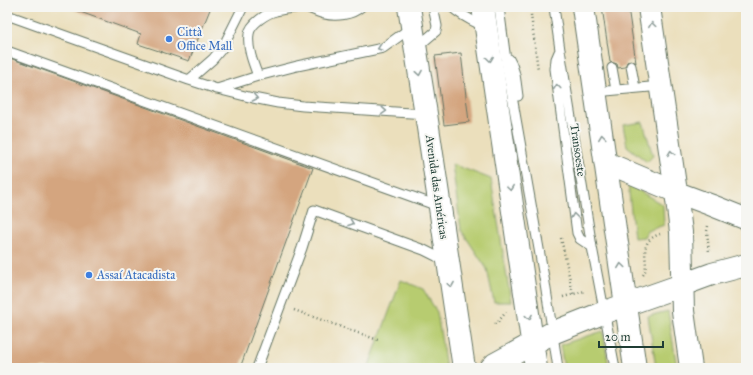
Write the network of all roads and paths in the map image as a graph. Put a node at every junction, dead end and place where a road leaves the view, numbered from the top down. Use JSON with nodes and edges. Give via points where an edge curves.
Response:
{"nodes":[{"id":1,"x":243,"y":7,"type":"edge"},
{"id":2,"x":301,"y":7,"type":"edge"},
{"id":3,"x":307,"y":7,"type":"edge"},
{"id":4,"x":361,"y":7,"type":"edge"},
{"id":5,"x":433,"y":7,"type":"edge"},
{"id":6,"x":452,"y":7,"type":"edge"},
{"id":7,"x":499,"y":7,"type":"edge"},
{"id":8,"x":530,"y":7,"type":"edge"},
{"id":9,"x":554,"y":7,"type":"edge"},
{"id":10,"x":583,"y":7,"type":"edge"},
{"id":11,"x":649,"y":7,"type":"edge"},
{"id":12,"x":7,"y":15,"type":"edge"},
{"id":13,"x":410,"y":17,"type":"edge"},
{"id":14,"x":484,"y":17,"type":"edge"},
{"id":15,"x":415,"y":49,"type":"junction"},
{"id":16,"x":560,"y":50,"type":"junction"},
{"id":17,"x":7,"y":51,"type":"edge"},
{"id":18,"x":631,"y":66,"type":"dead end"},
{"id":19,"x":612,"y":68,"type":"dead end"},
{"id":20,"x":258,"y":76,"type":"junction"},
{"id":21,"x":539,"y":76,"type":"dead end"},
{"id":22,"x":189,"y":80,"type":"junction"},
{"id":23,"x":661,"y":86,"type":"junction"},
{"id":24,"x":635,"y":88,"type":"junction"},
{"id":25,"x":217,"y":89,"type":"junction"},
{"id":26,"x":605,"y":91,"type":"junction"},
{"id":27,"x":426,"y":114,"type":"junction"},
{"id":28,"x":605,"y":162,"type":"junction"},
{"id":29,"x":676,"y":192,"type":"junction"},
{"id":30,"x":440,"y":206,"type":"junction"},
{"id":31,"x":746,"y":219,"type":"edge"},
{"id":32,"x":708,"y":223,"type":"dead end"},
{"id":33,"x":560,"y":232,"type":"dead end"},
{"id":34,"x":663,"y":233,"type":"dead end"},
{"id":35,"x":592,"y":247,"type":"junction"},
{"id":36,"x":710,"y":254,"type":"dead end"},
{"id":37,"x":448,"y":264,"type":"junction"},
{"id":38,"x":746,"y":265,"type":"edge"},
{"id":39,"x":642,"y":275,"type":"dead end"},
{"id":40,"x":682,"y":285,"type":"junction"},
{"id":41,"x":586,"y":290,"type":"dead end"},
{"id":42,"x":573,"y":294,"type":"junction"},
{"id":43,"x":561,"y":298,"type":"dead end"},
{"id":44,"x":280,"y":305,"type":"junction"},
{"id":45,"x":626,"y":305,"type":"junction"},
{"id":46,"x":509,"y":309,"type":"dead end"},
{"id":47,"x":605,"y":312,"type":"junction"},
{"id":48,"x":495,"y":324,"type":"dead end"},
{"id":49,"x":552,"y":333,"type":"junction"},
{"id":50,"x":378,"y":340,"type":"dead end"},
{"id":51,"x":533,"y":343,"type":"junction"},
{"id":52,"x":257,"y":368,"type":"edge"},
{"id":53,"x":464,"y":368,"type":"edge"},
{"id":54,"x":491,"y":368,"type":"edge"},
{"id":55,"x":536,"y":368,"type":"edge"},
{"id":56,"x":558,"y":368,"type":"edge"},
{"id":57,"x":615,"y":368,"type":"edge"},
{"id":58,"x":635,"y":368,"type":"edge"},
{"id":59,"x":691,"y":368,"type":"edge"}],
"edges":[{"from":1,"to":22,"type":"lane","via":[[217,55]]},
{"from":2,"to":20,"type":"lane","via":[[275,11],[255,23],[249,32],[249,45]]},
{"from":3,"to":4,"type":"lane","via":[[332,15],[353,12]]},
{"from":5,"to":15,"type":"lane","via":[[436,31]]},
{"from":6,"to":14,"type":"lane","via":[[467,18]]},
{"from":7,"to":49,"type":"lane","via":[[506,54],[515,73]]},
{"from":8,"to":21,"type":"path"},
{"from":9,"to":16,"type":"lane","name":"Transoeste"},
{"from":10,"to":26,"type":"main road"},
{"from":23,"to":11,"type":"main road","one_way":true},
{"from":12,"to":22,"type":"lane"},
{"from":13,"to":15,"type":"main road","name":"Avenida das Américas"},
{"from":13,"to":20,"type":"lane","one_way":true,"via":[[383,48]]},
{"from":14,"to":51,"type":"main road","one_way":true},
{"from":15,"to":27,"type":"main road","name":"Avenida das Américas","one_way":true},
{"from":16,"to":35,"type":"lane","name":"Transoeste"},
{"from":35,"to":16,"type":"lane","name":"Transoeste","one_way":true,"via":[[580,239],[577,233],[555,69]]},
{"from":17,"to":30,"type":"lane"},
{"from":18,"to":24,"type":"lane"},
{"from":19,"to":26,"type":"lane"},
{"from":20,"to":25,"type":"lane"},
{"from":22,"to":25,"type":"lane"},
{"from":23,"to":24,"type":"lane"},
{"from":29,"to":23,"type":"main road","one_way":true},
{"from":24,"to":26,"type":"lane"},
{"from":25,"to":27,"type":"lane","one_way":true,"via":[[303,106]]},
{"from":28,"to":26,"type":"main road","one_way":true},
{"from":27,"to":30,"type":"main road","name":"Avenida das Américas"},
{"from":28,"to":29,"type":"street"},
{"from":45,"to":28,"type":"main road","one_way":true},
{"from":29,"to":31,"type":"street"},
{"from":29,"to":40,"type":"main road","via":[[681,232]]},
{"from":30,"to":37,"type":"main road","name":"Avenida das Américas"},
{"from":32,"to":36,"type":"path"},
{"from":33,"to":42,"type":"path"},
{"from":34,"to":39,"type":"path","via":[[647,244],[646,270]]},
{"from":35,"to":47,"type":"lane","name":"Transoeste"},
{"from":44,"to":37,"type":"lane","one_way":true,"via":[[314,210],[424,250]]},
{"from":37,"to":53,"type":"main road","name":"Avenida das Américas","one_way":true},
{"from":38,"to":40,"type":"main road"},
{"from":40,"to":45,"type":"main road"},
{"from":40,"to":59,"type":"main road"},
{"from":41,"to":42,"type":"path"},
{"from":42,"to":43,"type":"path"},
{"from":44,"to":50,"type":"path"},
{"from":44,"to":52,"type":"lane"},
{"from":45,"to":47,"type":"main road"},
{"from":45,"to":58,"type":"main road"},
{"from":46,"to":48,"type":"path"},
{"from":47,"to":49,"type":"main road"},
{"from":47,"to":57,"type":"lane","name":"Transoeste"},
{"from":49,"to":51,"type":"main road"},
{"from":49,"to":56,"type":"lane"},
{"from":51,"to":54,"type":"main road"},
{"from":51,"to":55,"type":"main road"}]}
